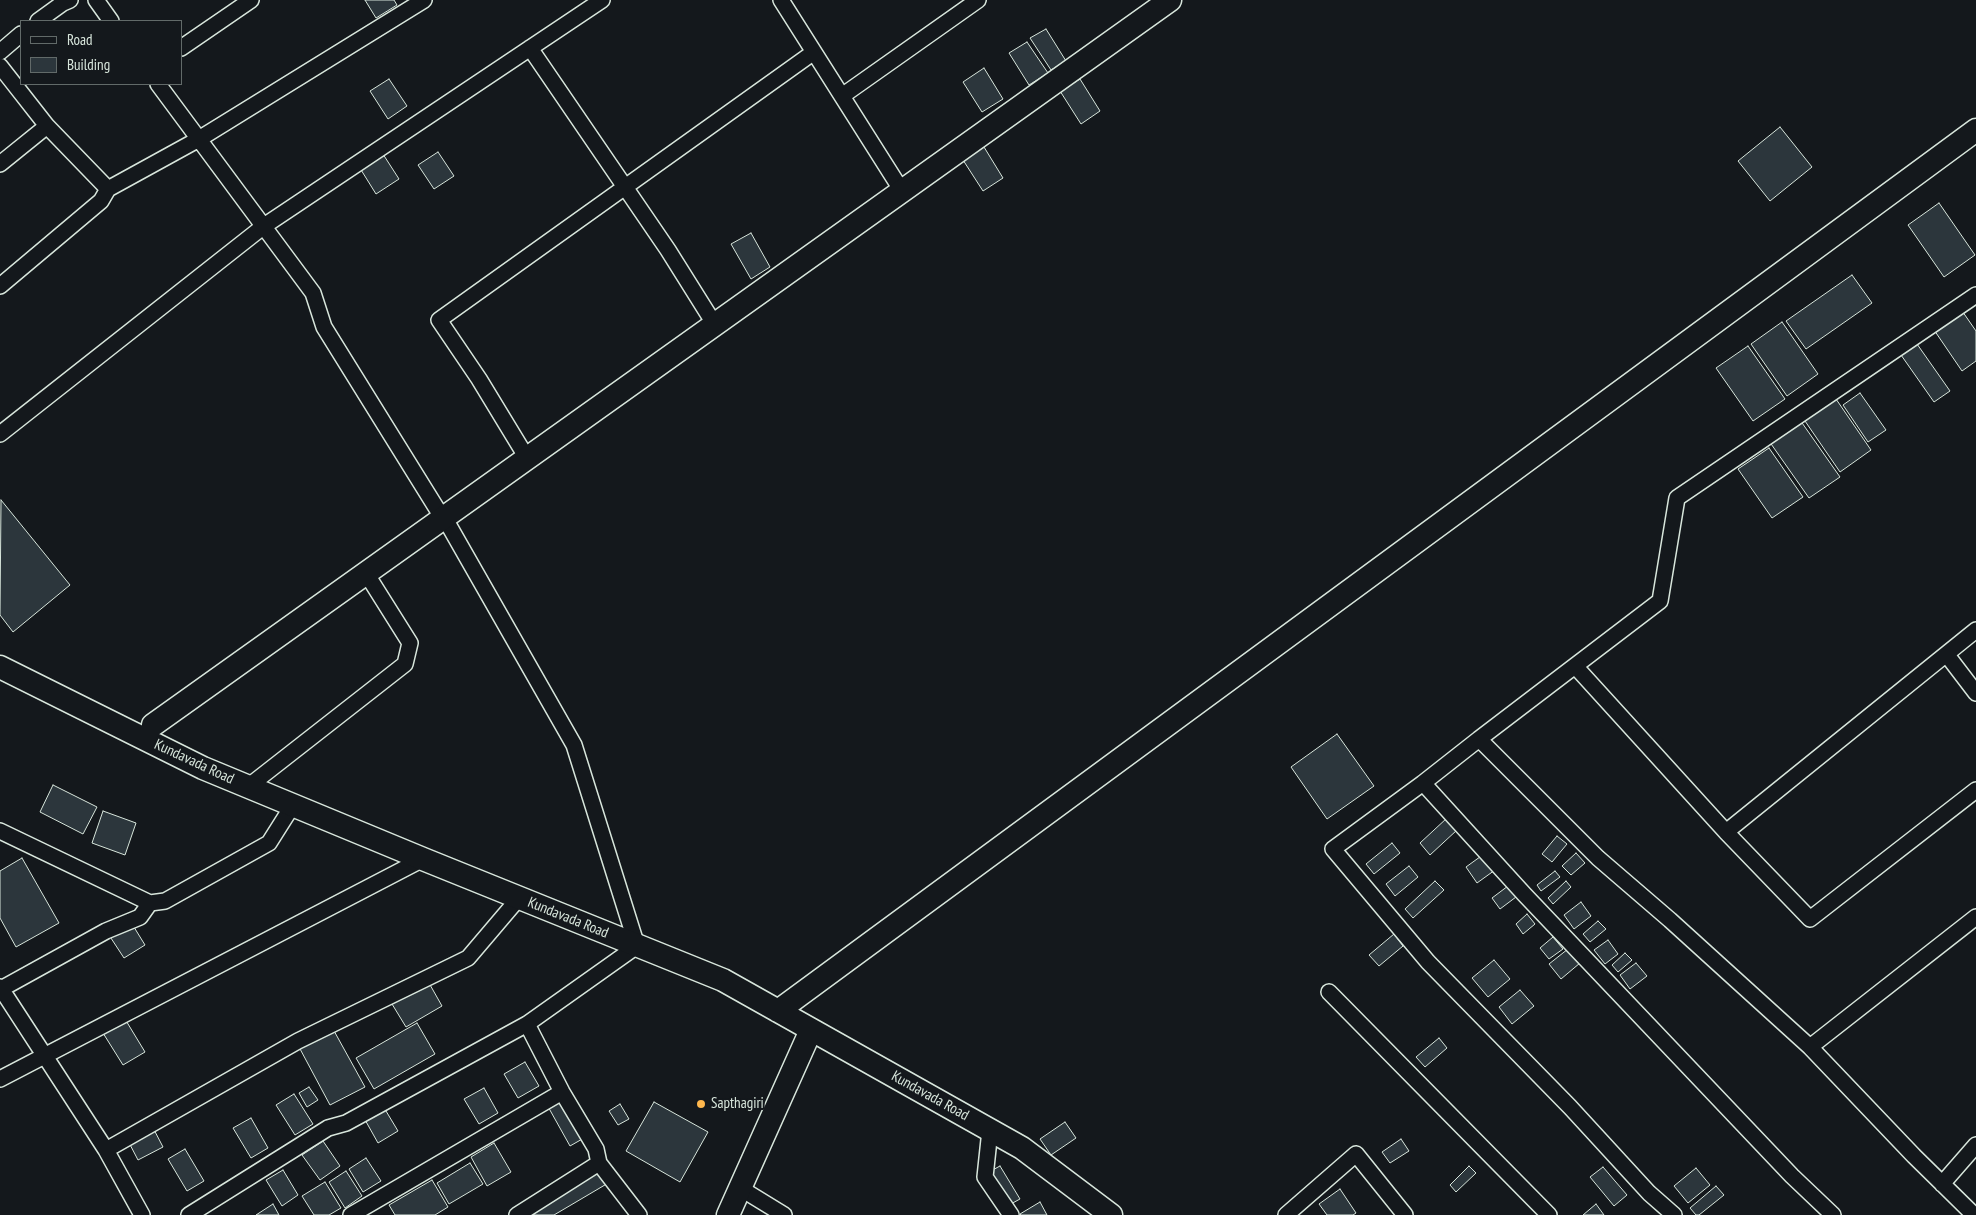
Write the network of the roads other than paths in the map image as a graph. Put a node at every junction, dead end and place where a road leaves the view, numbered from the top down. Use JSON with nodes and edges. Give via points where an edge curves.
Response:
{"nodes":[{"id":1,"x":70,"y":0,"type":"edge"},
{"id":2,"x":96,"y":0,"type":"edge"},
{"id":3,"x":251,"y":0,"type":"edge"},
{"id":4,"x":424,"y":0,"type":"edge"},
{"id":5,"x":602,"y":0,"type":"edge"},
{"id":6,"x":781,"y":0,"type":"edge"},
{"id":7,"x":978,"y":0,"type":"edge"},
{"id":8,"x":1170,"y":0,"type":"edge"},
{"id":9,"x":39,"y":20,"type":"edge"},
{"id":10,"x":111,"y":20,"type":"edge"},
{"id":11,"x":20,"y":35,"type":"edge"},
{"id":12,"x":182,"y":47,"type":"edge"},
{"id":13,"x":530,"y":48,"type":"junction"},
{"id":14,"x":0,"y":52,"type":"edge"},
{"id":15,"x":814,"y":52,"type":"junction"},
{"id":16,"x":0,"y":66,"type":"edge"},
{"id":17,"x":159,"y":85,"type":"edge"},
{"id":18,"x":842,"y":96,"type":"junction"},
{"id":19,"x":47,"y":126,"type":"junction"},
{"id":20,"x":1976,"y":130,"type":"edge"},
{"id":21,"x":199,"y":139,"type":"junction"},
{"id":22,"x":0,"y":164,"type":"edge"},
{"id":23,"x":624,"y":187,"type":"junction"},
{"id":24,"x":108,"y":189,"type":"junction"},
{"id":25,"x":902,"y":191,"type":"junction"},
{"id":26,"x":264,"y":226,"type":"junction"},
{"id":27,"x":0,"y":286,"type":"edge"},
{"id":28,"x":1976,"y":295,"type":"edge"},
{"id":29,"x":715,"y":325,"type":"junction"},
{"id":30,"x":0,"y":434,"type":"edge"},
{"id":31,"x":527,"y":458,"type":"junction"},
{"id":32,"x":444,"y":517,"type":"junction"},
{"id":33,"x":366,"y":573,"type":"junction"},
{"id":34,"x":1976,"y":630,"type":"edge"},
{"id":35,"x":1947,"y":655,"type":"junction"},
{"id":36,"x":1575,"y":666,"type":"junction"},
{"id":37,"x":0,"y":667,"type":"edge"},
{"id":38,"x":1976,"y":693,"type":"edge"},
{"id":39,"x":153,"y":724,"type":"dead end"},
{"id":40,"x":1479,"y":739,"type":"junction"},
{"id":41,"x":1423,"y":783,"type":"junction"},
{"id":42,"x":249,"y":786,"type":"junction"},
{"id":43,"x":1976,"y":790,"type":"edge"},
{"id":44,"x":293,"y":805,"type":"junction"},
{"id":45,"x":0,"y":830,"type":"edge"},
{"id":46,"x":1726,"y":832,"type":"junction"},
{"id":47,"x":423,"y":860,"type":"junction"},
{"id":48,"x":519,"y":898,"type":"junction"},
{"id":49,"x":150,"y":903,"type":"junction"},
{"id":50,"x":1976,"y":917,"type":"edge"},
{"id":51,"x":637,"y":946,"type":"junction"},
{"id":52,"x":1,"y":988,"type":"edge"},
{"id":53,"x":1329,"y":992,"type":"dead end"},
{"id":54,"x":778,"y":1011,"type":"junction"},
{"id":55,"x":527,"y":1024,"type":"junction"},
{"id":56,"x":811,"y":1030,"type":"junction"},
{"id":57,"x":1810,"y":1048,"type":"junction"},
{"id":58,"x":44,"y":1056,"type":"junction"},
{"id":59,"x":0,"y":1079,"type":"edge"},
{"id":60,"x":562,"y":1092,"type":"junction"},
{"id":61,"x":990,"y":1130,"type":"junction"},
{"id":62,"x":1976,"y":1145,"type":"edge"},
{"id":63,"x":106,"y":1150,"type":"junction"},
{"id":64,"x":599,"y":1163,"type":"junction"},
{"id":65,"x":1942,"y":1184,"type":"junction"},
{"id":66,"x":740,"y":1188,"type":"junction"},
{"id":67,"x":142,"y":1215,"type":"edge"},
{"id":68,"x":189,"y":1215,"type":"edge"},
{"id":69,"x":351,"y":1215,"type":"edge"},
{"id":70,"x":517,"y":1215,"type":"edge"},
{"id":71,"x":639,"y":1215,"type":"edge"},
{"id":72,"x":728,"y":1215,"type":"edge"},
{"id":73,"x":784,"y":1215,"type":"edge"},
{"id":74,"x":1011,"y":1215,"type":"edge"},
{"id":75,"x":1111,"y":1215,"type":"edge"},
{"id":76,"x":1286,"y":1215,"type":"edge"},
{"id":77,"x":1406,"y":1215,"type":"edge"},
{"id":78,"x":1549,"y":1215,"type":"edge"},
{"id":79,"x":1674,"y":1215,"type":"edge"},
{"id":80,"x":1833,"y":1215,"type":"edge"},
{"id":81,"x":1974,"y":1215,"type":"edge"}],
"edges":[{"from":1,"to":9,"type":"street"},
{"from":2,"to":10,"type":"street"},
{"from":3,"to":12,"type":"street"},
{"from":4,"to":21,"type":"street"},
{"from":5,"to":13,"type":"street"},
{"from":6,"to":15,"type":"street"},
{"from":7,"to":18,"type":"street"},
{"from":8,"to":25,"type":"street"},
{"from":11,"to":14,"type":"street"},
{"from":13,"to":23,"type":"street"},
{"from":13,"to":26,"type":"street"},
{"from":15,"to":18,"type":"street"},
{"from":15,"to":23,"type":"street"},
{"from":16,"to":19,"type":"street"},
{"from":17,"to":21,"type":"street"},
{"from":18,"to":25,"type":"street"},
{"from":19,"to":22,"type":"street"},
{"from":19,"to":24,"type":"street"},
{"from":20,"to":54,"type":"street"},
{"from":21,"to":24,"type":"street"},
{"from":21,"to":26,"type":"street"},
{"from":23,"to":29,"type":"street"},
{"from":23,"to":31,"type":"street","via":[[439,320]]},
{"from":24,"to":27,"type":"street","via":[[100,201]]},
{"from":25,"to":29,"type":"street"},
{"from":26,"to":30,"type":"street"},
{"from":26,"to":32,"type":"street","via":[[313,293],[324,327]]},
{"from":28,"to":36,"type":"street","via":[[1677,498],[1660,601]]},
{"from":29,"to":31,"type":"street"},
{"from":31,"to":32,"type":"street"},
{"from":32,"to":33,"type":"street"},
{"from":32,"to":51,"type":"street","via":[[574,744]]},
{"from":33,"to":39,"type":"street"},
{"from":33,"to":42,"type":"street","via":[[410,643],[405,664]]},
{"from":34,"to":35,"type":"street"},
{"from":35,"to":38,"type":"street"},
{"from":35,"to":46,"type":"street"},
{"from":36,"to":40,"type":"street"},
{"from":36,"to":46,"type":"street"},
{"from":37,"to":42,"type":"street","name":"Kundavada Road","via":[[203,768]]},
{"from":40,"to":41,"type":"street"},
{"from":40,"to":57,"type":"street","via":[[1598,858]]},
{"from":41,"to":79,"type":"street","via":[[1333,849],[1428,962],[1649,1193]]},
{"from":41,"to":80,"type":"street","via":[[1537,908]]},
{"from":42,"to":44,"type":"street","name":"Kundavada Road"},
{"from":43,"to":46,"type":"street","via":[[1810,919]]},
{"from":44,"to":47,"type":"street","name":"Kundavada Road"},
{"from":44,"to":49,"type":"street","via":[[269,843],[165,901]]},
{"from":45,"to":49,"type":"street"},
{"from":47,"to":48,"type":"street","name":"Kundavada Road"},
{"from":47,"to":58,"type":"street"},
{"from":48,"to":51,"type":"street","name":"Kundavada Road"},
{"from":48,"to":63,"type":"street","via":[[468,958],[298,1041]]},
{"from":49,"to":52,"type":"street","via":[[140,917],[106,931]]},
{"from":50,"to":57,"type":"street"},
{"from":51,"to":54,"type":"street","name":"Kundavada Road","via":[[724,980]]},
{"from":51,"to":55,"type":"street"},
{"from":52,"to":58,"type":"street"},
{"from":53,"to":78,"type":"street"},
{"from":54,"to":56,"type":"street","name":"Kundavada Road"},
{"from":55,"to":60,"type":"street"},
{"from":55,"to":68,"type":"street","via":[[346,1123],[328,1128]]},
{"from":56,"to":61,"type":"street","name":"Kundavada Road"},
{"from":56,"to":66,"type":"street"},
{"from":57,"to":65,"type":"street"},
{"from":58,"to":59,"type":"street"},
{"from":58,"to":63,"type":"street"},
{"from":60,"to":64,"type":"street","via":[[596,1148]]},
{"from":60,"to":69,"type":"street"},
{"from":61,"to":74,"type":"street","via":[[985,1177]]},
{"from":61,"to":75,"type":"street","name":"Kundavada Road","via":[[1022,1148]]},
{"from":62,"to":65,"type":"street"},
{"from":63,"to":67,"type":"street"},
{"from":64,"to":70,"type":"street"},
{"from":64,"to":71,"type":"street"},
{"from":65,"to":81,"type":"street"},
{"from":66,"to":72,"type":"street"},
{"from":66,"to":73,"type":"street"},
{"from":76,"to":77,"type":"street","via":[[1356,1154]]}]}
